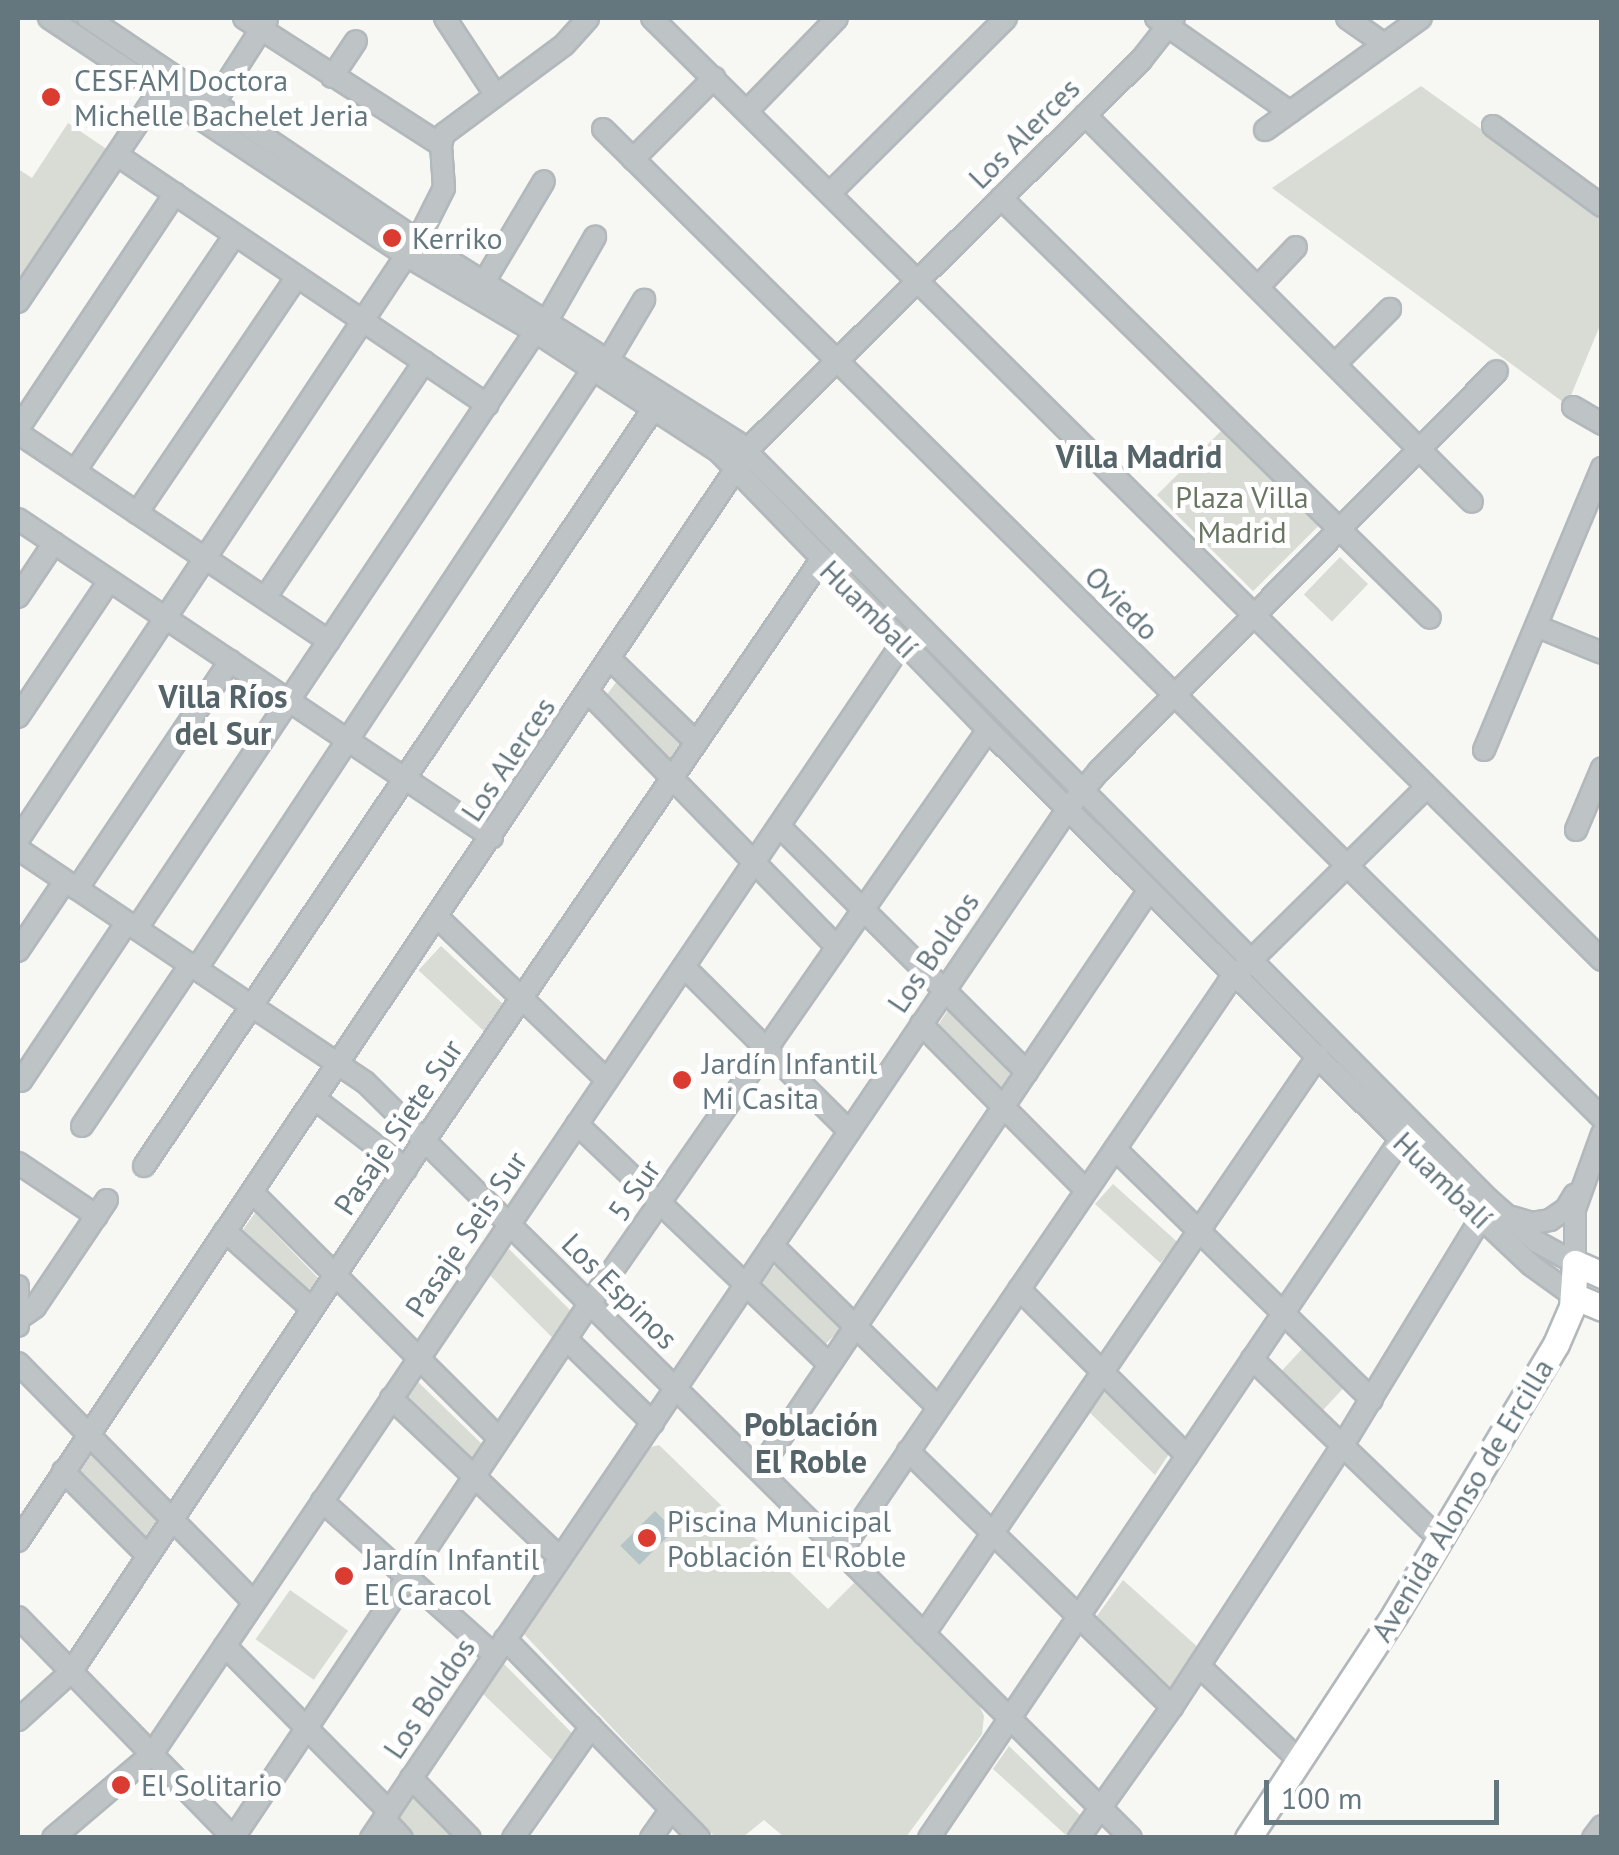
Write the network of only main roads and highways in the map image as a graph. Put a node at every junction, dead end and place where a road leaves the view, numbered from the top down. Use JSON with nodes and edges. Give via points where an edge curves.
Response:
{"nodes":[{"id":1,"x":1575,"y":1263,"type":"joint"},
{"id":2,"x":1602,"y":1275,"type":"edge"},
{"id":3,"x":1574,"y":1296,"type":"junction"},
{"id":4,"x":1602,"y":1308,"type":"edge"},
{"id":5,"x":1248,"y":1838,"type":"edge"}],
"edges":[{"from":1,"to":2,"type":"main road","name":"Huambalí"},
{"from":1,"to":3,"type":"main road","name":"Avenida Alonso de Ercilla"},
{"from":3,"to":4,"type":"main road","name":"Huambalí"},
{"from":3,"to":5,"type":"main road","name":"Avenida Alonso de Ercilla","via":[[1562,1334],[1440,1539]]}]}
